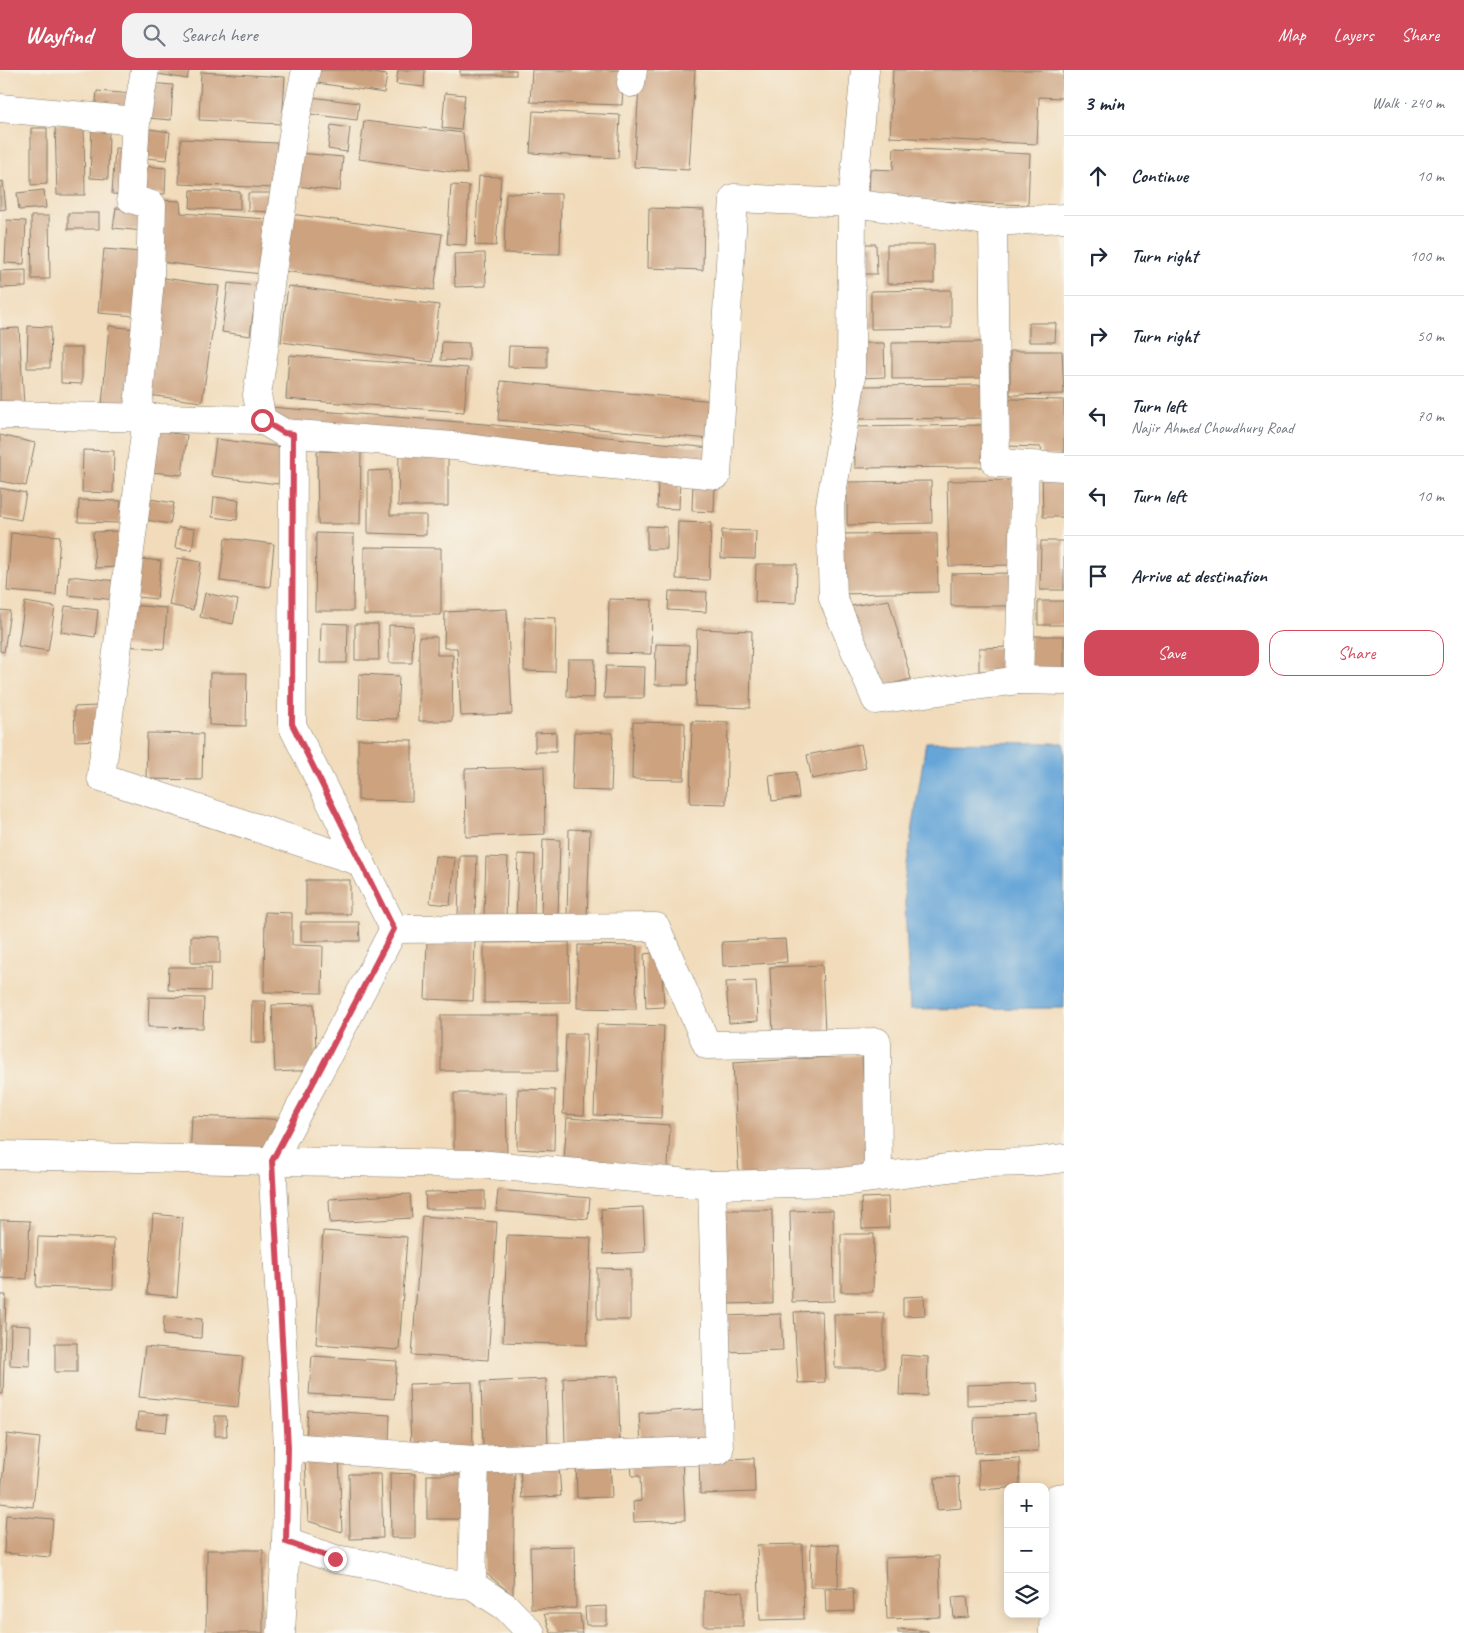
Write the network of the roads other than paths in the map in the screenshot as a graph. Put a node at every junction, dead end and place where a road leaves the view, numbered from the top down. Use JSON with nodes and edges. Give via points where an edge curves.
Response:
{"nodes":[{"id":1,"x":145,"y":70,"type":"edge"},
{"id":2,"x":306,"y":70,"type":"edge"},
{"id":3,"x":865,"y":70,"type":"edge"},
{"id":4,"x":0,"y":108,"type":"edge"},
{"id":5,"x":136,"y":121,"type":"junction"},
{"id":6,"x":852,"y":204,"type":"junction"},
{"id":7,"x":1064,"y":218,"type":"edge"},
{"id":8,"x":993,"y":222,"type":"junction"},
{"id":9,"x":0,"y":415,"type":"edge"},
{"id":10,"x":142,"y":418,"type":"junction"},
{"id":11,"x":262,"y":420,"type":"junction"},
{"id":12,"x":293,"y":434,"type":"junction"},
{"id":13,"x":1025,"y":465,"type":"junction"},
{"id":14,"x":1064,"y":467,"type":"edge"},
{"id":15,"x":1019,"y":680,"type":"junction"},
{"id":16,"x":1064,"y":681,"type":"edge"},
{"id":17,"x":361,"y":862,"type":"junction"},
{"id":18,"x":394,"y":929,"type":"junction"},
{"id":19,"x":0,"y":1155,"type":"edge"},
{"id":20,"x":1064,"y":1158,"type":"edge"},
{"id":21,"x":272,"y":1161,"type":"junction"},
{"id":22,"x":878,"y":1178,"type":"junction"},
{"id":23,"x":712,"y":1186,"type":"junction"},
{"id":24,"x":288,"y":1447,"type":"junction"},
{"id":25,"x":475,"y":1460,"type":"junction"},
{"id":26,"x":1064,"y":1497,"type":"edge"},
{"id":27,"x":286,"y":1542,"type":"junction"},
{"id":28,"x":472,"y":1585,"type":"junction"},
{"id":29,"x":281,"y":1633,"type":"edge"},
{"id":30,"x":532,"y":1633,"type":"edge"},
{"id":31,"x":1053,"y":1633,"type":"edge"}],
"edges":[{"from":1,"to":5,"type":"street"},
{"from":2,"to":11,"type":"street","via":[[270,285],[257,395]]},
{"from":3,"to":6,"type":"street"},
{"from":4,"to":5,"type":"street"},
{"from":5,"to":10,"type":"street","via":[[131,199],[152,205]]},
{"from":6,"to":8,"type":"street"},
{"from":6,"to":12,"type":"street","via":[[734,198],[717,475],[453,446]]},
{"from":6,"to":15,"type":"street","via":[[851,383],[830,505],[833,598],[876,700]]},
{"from":7,"to":8,"type":"street"},
{"from":8,"to":13,"type":"street","via":[[996,463]]},
{"from":9,"to":10,"type":"street"},
{"from":10,"to":11,"type":"street"},
{"from":10,"to":17,"type":"street","via":[[101,777]]},
{"from":11,"to":12,"type":"street","via":[[284,433]]},
{"from":12,"to":17,"type":"street","via":[[292,724]]},
{"from":13,"to":14,"type":"street"},
{"from":13,"to":15,"type":"street"},
{"from":15,"to":16,"type":"street"},
{"from":17,"to":18,"type":"street"},
{"from":18,"to":21,"type":"street"},
{"from":18,"to":22,"type":"street","via":[[656,927],[707,1045],[877,1042]]},
{"from":19,"to":21,"type":"street"},
{"from":20,"to":22,"type":"street","via":[[986,1163]]},
{"from":21,"to":23,"type":"street","via":[[478,1164]]},
{"from":21,"to":24,"type":"street"},
{"from":22,"to":23,"type":"street"},
{"from":23,"to":25,"type":"street","via":[[719,1450]]},
{"from":24,"to":25,"type":"street"},
{"from":24,"to":27,"type":"street"},
{"from":25,"to":28,"type":"street"},
{"from":26,"to":31,"type":"street","via":[[1057,1498]]},
{"from":27,"to":28,"type":"street","via":[[335,1559],[380,1566],[438,1582]]},
{"from":27,"to":29,"type":"street"},
{"from":28,"to":30,"type":"street","via":[[506,1607]]}]}
